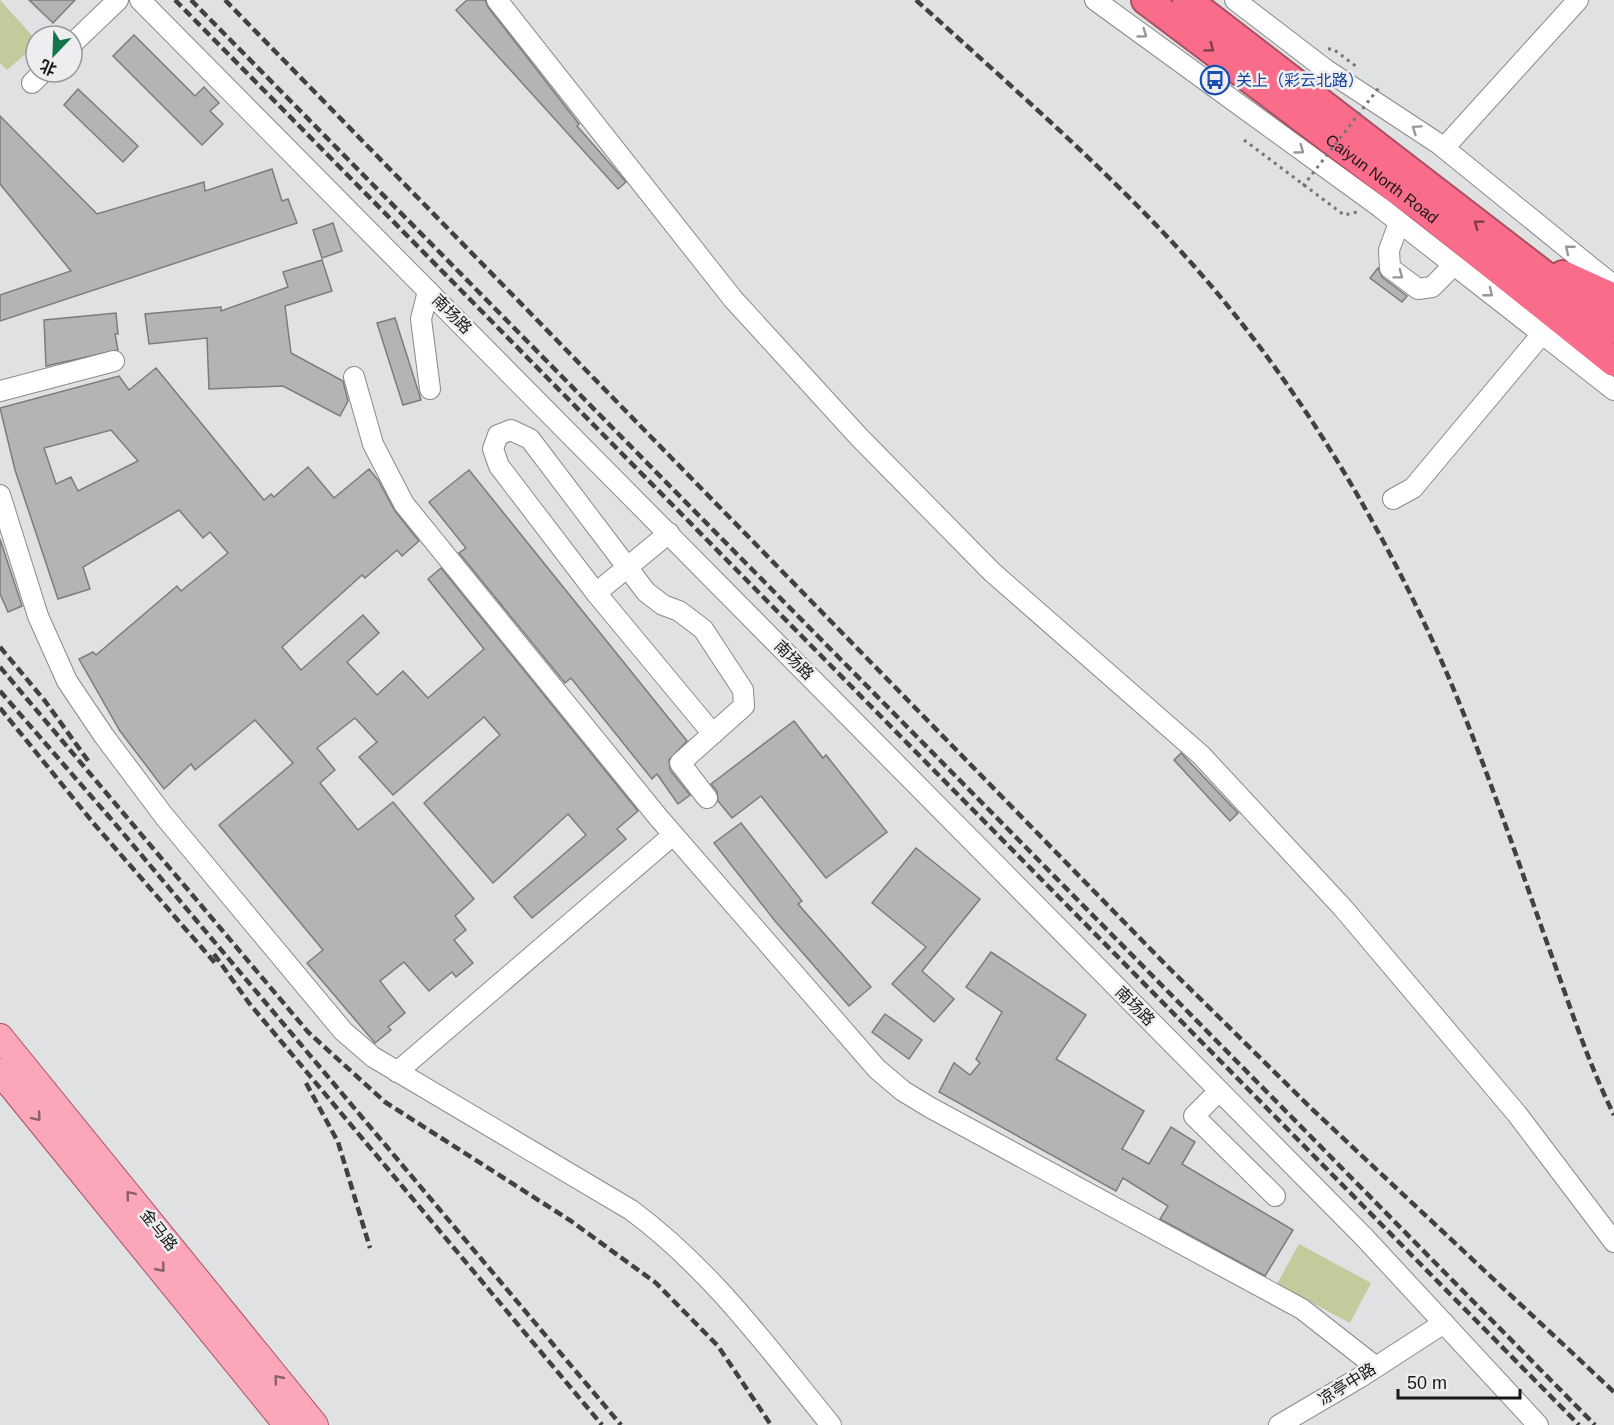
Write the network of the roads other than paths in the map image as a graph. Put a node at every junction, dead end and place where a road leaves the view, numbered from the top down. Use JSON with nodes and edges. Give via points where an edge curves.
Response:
{"nodes":[{"id":1,"x":118,"y":0,"type":"edge"},
{"id":2,"x":140,"y":0,"type":"edge"},
{"id":3,"x":497,"y":0,"type":"edge"},
{"id":4,"x":1095,"y":0,"type":"edge"},
{"id":5,"x":1146,"y":0,"type":"edge"},
{"id":6,"x":1187,"y":0,"type":"edge"},
{"id":7,"x":1235,"y":0,"type":"edge"},
{"id":8,"x":1578,"y":0,"type":"edge"},
{"id":9,"x":84,"y":33,"type":"edge"},
{"id":10,"x":1444,"y":148,"type":"junction"},
{"id":11,"x":1399,"y":223,"type":"junction"},
{"id":12,"x":1525,"y":259,"type":"junction"},
{"id":13,"x":1454,"y":266,"type":"junction"},
{"id":14,"x":1614,"y":286,"type":"edge"},
{"id":15,"x":428,"y":291,"type":"junction"},
{"id":16,"x":1614,"y":298,"type":"edge"},
{"id":17,"x":1614,"y":329,"type":"edge"},
{"id":18,"x":1542,"y":334,"type":"junction"},
{"id":19,"x":114,"y":362,"type":"dead end"},
{"id":20,"x":354,"y":377,"type":"dead end"},
{"id":21,"x":1610,"y":377,"type":"edge"},
{"id":22,"x":430,"y":389,"type":"dead end"},
{"id":23,"x":0,"y":391,"type":"edge"},
{"id":24,"x":0,"y":495,"type":"edge"},
{"id":25,"x":1393,"y":499,"type":"dead end"},
{"id":26,"x":669,"y":533,"type":"junction"},
{"id":27,"x":626,"y":568,"type":"junction"},
{"id":28,"x":596,"y":593,"type":"junction"},
{"id":29,"x":714,"y":734,"type":"junction"},
{"id":30,"x":707,"y":798,"type":"dead end"},
{"id":31,"x":672,"y":834,"type":"junction"},
{"id":32,"x":0,"y":1037,"type":"edge"},
{"id":33,"x":397,"y":1071,"type":"junction"},
{"id":34,"x":0,"y":1072,"type":"edge"},
{"id":35,"x":1219,"y":1090,"type":"junction"},
{"id":36,"x":1275,"y":1196,"type":"dead end"},
{"id":37,"x":1614,"y":1242,"type":"edge"},
{"id":38,"x":1444,"y":1323,"type":"junction"},
{"id":39,"x":1376,"y":1367,"type":"junction"},
{"id":40,"x":287,"y":1425,"type":"edge"},
{"id":41,"x":315,"y":1425,"type":"edge"},
{"id":42,"x":831,"y":1425,"type":"edge"},
{"id":43,"x":1279,"y":1425,"type":"edge"},
{"id":44,"x":1538,"y":1425,"type":"edge"}],
"edges":[{"from":1,"to":9,"type":"street"},
{"from":2,"to":15,"type":"street","name":"南场路"},
{"from":3,"to":37,"type":"street","via":[[733,299],[859,437],[992,572],[1201,755],[1304,865],[1502,1096]]},
{"from":4,"to":11,"type":"street","one_way":true},
{"from":5,"to":21,"type":"highway","name":"Caiyun North Road","one_way":true,"via":[[1423,209],[1542,305]]},
{"from":12,"to":6,"type":"highway","name":"Caiyun North Road","one_way":true},
{"from":10,"to":7,"type":"street","one_way":true,"via":[[1325,69]]},
{"from":8,"to":10,"type":"street"},
{"from":14,"to":10,"type":"street","one_way":true},
{"from":11,"to":13,"type":"street"},
{"from":11,"to":13,"type":"street","one_way":true,"via":[[1389,250],[1390,268],[1418,289],[1432,287]]},
{"from":12,"to":16,"type":"highway"},
{"from":12,"to":17,"type":"highway","name":"Caiyun North Road"},
{"from":13,"to":18,"type":"street","one_way":true},
{"from":15,"to":22,"type":"street","via":[[421,319]]},
{"from":15,"to":26,"type":"street","name":"南场路"},
{"from":18,"to":21,"type":"street"},
{"from":18,"to":25,"type":"street","via":[[1413,488]]},
{"from":19,"to":23,"type":"street"},
{"from":20,"to":31,"type":"street","via":[[374,444],[404,504]]},
{"from":24,"to":33,"type":"street","via":[[38,616],[67,681],[104,736],[164,816],[343,1031]]},
{"from":26,"to":27,"type":"street"},
{"from":26,"to":35,"type":"street","name":"南场路"},
{"from":27,"to":28,"type":"street"},
{"from":27,"to":28,"type":"street","via":[[530,439],[511,430],[498,435],[494,449],[499,466]]},
{"from":27,"to":29,"type":"street","via":[[646,592],[703,629],[743,690],[744,706]]},
{"from":28,"to":29,"type":"street"},
{"from":29,"to":30,"type":"street","via":[[680,763]]},
{"from":31,"to":33,"type":"street"},
{"from":31,"to":39,"type":"street","via":[[877,1069],[903,1092],[1302,1309]]},
{"from":41,"to":32,"type":"main road","name":"金马路","one_way":true},
{"from":33,"to":42,"type":"street","via":[[631,1210],[667,1236],[726,1296]]},
{"from":34,"to":40,"type":"main road","name":"金马路","one_way":true},
{"from":35,"to":36,"type":"street","via":[[1194,1116]]},
{"from":35,"to":38,"type":"street","name":"南场路"},
{"from":38,"to":39,"type":"street","name":"凉亭中路"},
{"from":38,"to":44,"type":"street","name":"南场路"},
{"from":39,"to":43,"type":"street","name":"凉亭中路"}]}
